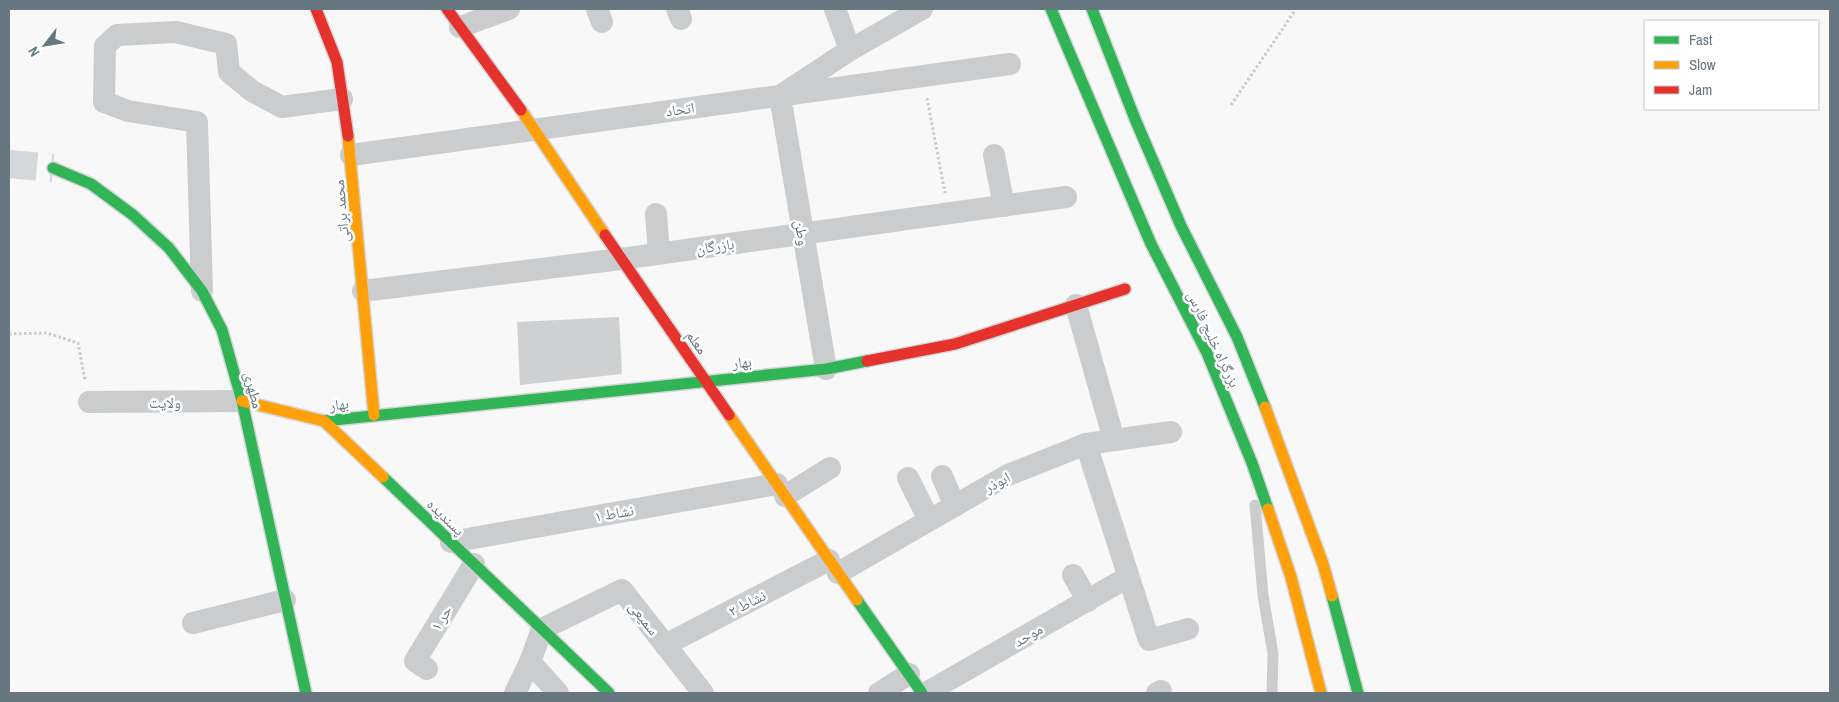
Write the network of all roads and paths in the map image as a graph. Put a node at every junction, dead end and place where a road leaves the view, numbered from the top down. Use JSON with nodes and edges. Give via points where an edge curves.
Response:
{"nodes":[{"id":1,"x":316,"y":9,"type":"edge"},
{"id":2,"x":448,"y":9,"type":"edge"},
{"id":3,"x":508,"y":9,"type":"edge"},
{"id":4,"x":835,"y":9,"type":"edge"},
{"id":5,"x":922,"y":9,"type":"edge"},
{"id":6,"x":1051,"y":9,"type":"edge"},
{"id":7,"x":1092,"y":9,"type":"edge"},
{"id":8,"x":1296,"y":9,"type":"edge"},
{"id":9,"x":460,"y":27,"type":"junction"},
{"id":10,"x":850,"y":50,"type":"junction"},
{"id":11,"x":1010,"y":64,"type":"dead end"},
{"id":12,"x":923,"y":76,"type":"junction"},
{"id":13,"x":780,"y":96,"type":"junction"},
{"id":14,"x":342,"y":99,"type":"junction"},
{"id":15,"x":1231,"y":105,"type":"dead end"},
{"id":16,"x":535,"y":129,"type":"junction"},
{"id":17,"x":351,"y":155,"type":"junction"},
{"id":18,"x":994,"y":155,"type":"dead end"},
{"id":19,"x":54,"y":168,"type":"tunnel mouth"},
{"id":20,"x":1066,"y":197,"type":"dead end"},
{"id":21,"x":1004,"y":206,"type":"junction"},
{"id":22,"x":949,"y":213,"type":"junction"},
{"id":23,"x":656,"y":214,"type":"dead end"},
{"id":24,"x":802,"y":234,"type":"junction"},
{"id":25,"x":658,"y":254,"type":"junction"},
{"id":26,"x":621,"y":259,"type":"junction"},
{"id":27,"x":1124,"y":289,"type":"dead end"},
{"id":28,"x":202,"y":291,"type":"junction"},
{"id":29,"x":363,"y":291,"type":"junction"},
{"id":30,"x":1076,"y":305,"type":"junction"},
{"id":31,"x":9,"y":334,"type":"edge"},
{"id":32,"x":826,"y":369,"type":"junction"},
{"id":33,"x":705,"y":380,"type":"junction"},
{"id":34,"x":242,"y":401,"type":"junction"},
{"id":35,"x":89,"y":402,"type":"joint"},
{"id":36,"x":374,"y":415,"type":"junction"},
{"id":37,"x":324,"y":421,"type":"junction"},
{"id":38,"x":1172,"y":432,"type":"dead end"},
{"id":39,"x":1114,"y":440,"type":"junction"},
{"id":40,"x":1086,"y":444,"type":"junction"},
{"id":41,"x":1252,"y":463,"type":"junction"},
{"id":42,"x":830,"y":468,"type":"dead end"},
{"id":43,"x":942,"y":476,"type":"dead end"},
{"id":44,"x":908,"y":478,"type":"dead end"},
{"id":45,"x":781,"y":490,"type":"junction"},
{"id":46,"x":955,"y":506,"type":"junction"},
{"id":47,"x":929,"y":520,"type":"junction"},
{"id":48,"x":451,"y":542,"type":"junction"},
{"id":49,"x":474,"y":564,"type":"junction"},
{"id":50,"x":834,"y":566,"type":"junction"},
{"id":51,"x":1072,"y":576,"type":"dead end"},
{"id":52,"x":1128,"y":577,"type":"junction"},
{"id":53,"x":285,"y":600,"type":"junction"},
{"id":54,"x":1088,"y":601,"type":"junction"},
{"id":55,"x":192,"y":623,"type":"dead end"},
{"id":56,"x":1188,"y":629,"type":"dead end"},
{"id":57,"x":542,"y":630,"type":"junction"},
{"id":58,"x":665,"y":645,"type":"junction"},
{"id":59,"x":530,"y":662,"type":"junction"},
{"id":60,"x":427,"y":669,"type":"dead end"},
{"id":61,"x":909,"y":674,"type":"junction"},
{"id":62,"x":306,"y":693,"type":"edge"},
{"id":63,"x":515,"y":693,"type":"edge"},
{"id":64,"x":558,"y":693,"type":"edge"},
{"id":65,"x":609,"y":693,"type":"edge"},
{"id":66,"x":703,"y":693,"type":"edge"},
{"id":67,"x":879,"y":693,"type":"edge"},
{"id":68,"x":922,"y":693,"type":"edge"},
{"id":69,"x":926,"y":693,"type":"edge"},
{"id":70,"x":1272,"y":693,"type":"edge"},
{"id":71,"x":1321,"y":693,"type":"edge"},
{"id":72,"x":1358,"y":693,"type":"edge"}],
"edges":[{"from":1,"to":14,"type":"main road","name":"محمد براتی","via":[[337,62]]},
{"from":2,"to":9,"type":"main road","name":"معلم"},
{"from":3,"to":9,"type":"street"},
{"from":4,"to":10,"type":"street"},
{"from":5,"to":10,"type":"street"},
{"from":6,"to":41,"type":"main road","name":"بزرگراه خلیج فارس","via":[[1130,199],[1207,353]]},
{"from":7,"to":72,"type":"main road","name":"بزرگراه خلیج فارس","via":[[1180,226],[1237,337],[1282,448],[1323,564]]},
{"from":8,"to":15,"type":"path"},
{"from":9,"to":16,"type":"main road","name":"معلم"},
{"from":10,"to":13,"type":"street"},
{"from":11,"to":12,"type":"street","name":"اتحاد"},
{"from":12,"to":13,"type":"street","name":"اتحاد"},
{"from":12,"to":22,"type":"path"},
{"from":13,"to":16,"type":"street","name":"اتحاد"},
{"from":13,"to":24,"type":"street","name":"وطن"},
{"from":14,"to":17,"type":"main road","name":"محمد براتی"},
{"from":14,"to":28,"type":"street","via":[[282,107],[252,91],[229,72],[226,44],[176,32],[117,35],[105,46],[104,102],[128,111],[197,122]]},
{"from":16,"to":17,"type":"street","name":"اتحاد"},
{"from":16,"to":26,"type":"main road","name":"معلم"},
{"from":17,"to":29,"type":"main road","name":"محمد براتی"},
{"from":18,"to":21,"type":"street"},
{"from":19,"to":28,"type":"main road","name":"مطهری","via":[[91,184],[132,215],[169,248]]},
{"from":20,"to":21,"type":"street","name":"بازرگان"},
{"from":21,"to":22,"type":"street","name":"بازرگان"},
{"from":22,"to":24,"type":"street","name":"بازرگان"},
{"from":23,"to":25,"type":"street"},
{"from":24,"to":25,"type":"street","name":"بازرگان"},
{"from":24,"to":32,"type":"street","name":"وطن"},
{"from":25,"to":26,"type":"street","name":"بازرگان"},
{"from":26,"to":29,"type":"street","name":"بازرگان"},
{"from":26,"to":33,"type":"main road","name":"معلم"},
{"from":27,"to":30,"type":"main road","name":"بهار"},
{"from":28,"to":34,"type":"main road","name":"مطهری","via":[[222,330]]},
{"from":29,"to":36,"type":"main road","name":"محمد براتی"},
{"from":30,"to":32,"type":"main road","name":"بهار","via":[[955,344]]},
{"from":30,"to":39,"type":"street"},
{"from":31,"to":35,"type":"path","via":[[47,333],[78,342]]},
{"from":32,"to":33,"type":"main road","name":"بهار"},
{"from":33,"to":36,"type":"main road","name":"بهار"},
{"from":33,"to":45,"type":"main road","name":"معلم"},
{"from":34,"to":35,"type":"street","name":"ولایت"},
{"from":34,"to":37,"type":"main road","name":"پسندیده"},
{"from":34,"to":53,"type":"main road","name":"مطهری"},
{"from":36,"to":37,"type":"main road","name":"بهار"},
{"from":37,"to":48,"type":"main road","name":"پسندیده"},
{"from":38,"to":39,"type":"street","name":"ابوذر"},
{"from":39,"to":40,"type":"street","name":"ابوذر"},
{"from":40,"to":46,"type":"street","name":"ابوذر","via":[[1008,475]]},
{"from":40,"to":52,"type":"street"},
{"from":41,"to":70,"type":"lane","via":[[1262,595],[1273,654]]},
{"from":41,"to":71,"type":"main road","name":"بزرگراه خلیج فارس","via":[[1292,577]]},
{"from":42,"to":45,"type":"street"},
{"from":43,"to":46,"type":"street"},
{"from":44,"to":47,"type":"street"},
{"from":45,"to":48,"type":"street","name":"نشاط ۱"},
{"from":45,"to":50,"type":"main road","name":"معلم"},
{"from":46,"to":47,"type":"street","name":"ابوذر"},
{"from":47,"to":50,"type":"street","name":"ابوذر"},
{"from":48,"to":49,"type":"main road","name":"پسندیده"},
{"from":49,"to":57,"type":"main road","name":"پسندیده"},
{"from":49,"to":60,"type":"street","name":"حر ۱","via":[[415,661]]},
{"from":50,"to":58,"type":"street","name":"نشاط ۲"},
{"from":50,"to":61,"type":"main road","name":"معلم"},
{"from":51,"to":54,"type":"street"},
{"from":52,"to":54,"type":"street","name":"موحد"},
{"from":52,"to":56,"type":"street","via":[[1149,640]]},
{"from":53,"to":55,"type":"street"},
{"from":53,"to":62,"type":"main road","name":"مطهری"},
{"from":54,"to":69,"type":"street","name":"موحد"},
{"from":57,"to":58,"type":"street","name":"سمیعی","via":[[622,590]]},
{"from":57,"to":59,"type":"street"},
{"from":57,"to":65,"type":"main road","name":"پسندیده"},
{"from":58,"to":66,"type":"street","name":"سمیعی"},
{"from":59,"to":63,"type":"street"},
{"from":59,"to":64,"type":"street"},
{"from":61,"to":67,"type":"street"},
{"from":61,"to":68,"type":"main road","name":"معلم"}]}
